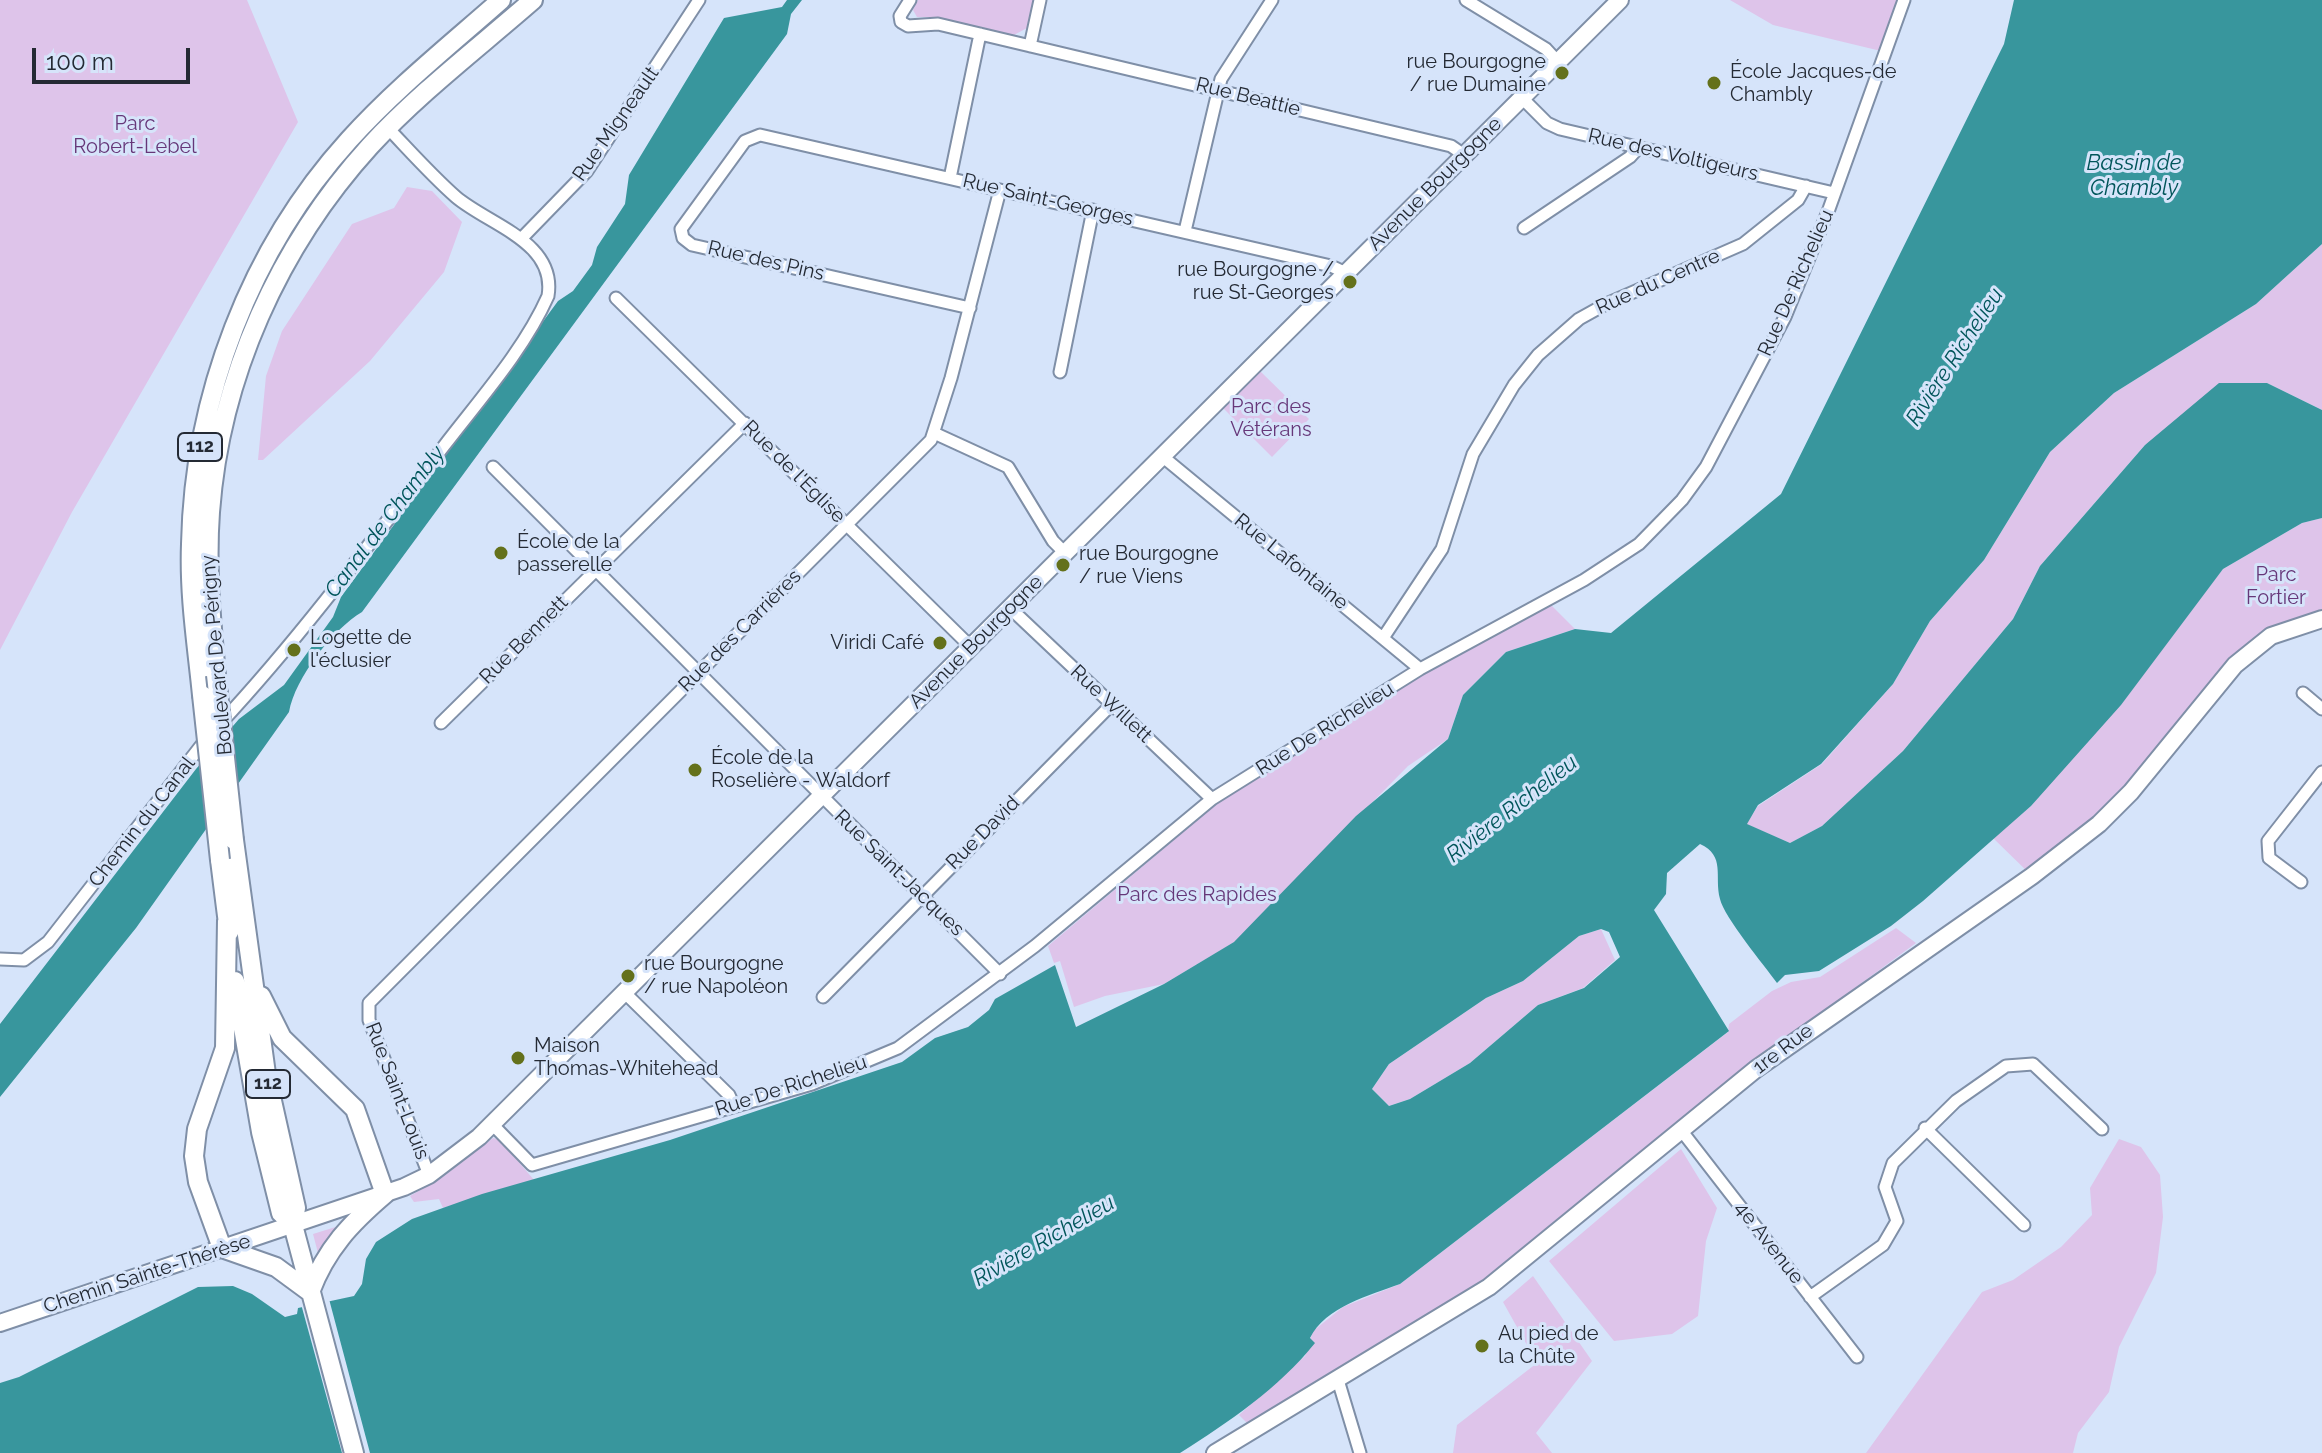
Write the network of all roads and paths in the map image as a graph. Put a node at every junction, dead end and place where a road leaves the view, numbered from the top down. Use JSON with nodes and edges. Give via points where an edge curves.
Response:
{"nodes":[{"id":1,"x":501,"y":0,"type":"edge"},
{"id":2,"x":533,"y":0,"type":"edge"},
{"id":3,"x":699,"y":0,"type":"edge"},
{"id":4,"x":910,"y":0,"type":"edge"},
{"id":5,"x":1040,"y":0,"type":"edge"},
{"id":6,"x":1272,"y":0,"type":"edge"},
{"id":7,"x":1466,"y":0,"type":"edge"},
{"id":8,"x":1620,"y":0,"type":"edge"},
{"id":9,"x":1904,"y":0,"type":"edge"},
{"id":10,"x":980,"y":34,"type":"junction"},
{"id":11,"x":1030,"y":46,"type":"junction"},
{"id":12,"x":1558,"y":62,"type":"junction"},
{"id":13,"x":1217,"y":90,"type":"junction"},
{"id":14,"x":1522,"y":98,"type":"junction"},
{"id":15,"x":374,"y":113,"type":"junction"},
{"id":16,"x":388,"y":128,"type":"junction"},
{"id":17,"x":748,"y":138,"type":"joint"},
{"id":18,"x":1639,"y":147,"type":"junction"},
{"id":19,"x":1464,"y":155,"type":"junction"},
{"id":20,"x":950,"y":178,"type":"junction"},
{"id":21,"x":1806,"y":186,"type":"junction"},
{"id":22,"x":1000,"y":190,"type":"junction"},
{"id":23,"x":1834,"y":193,"type":"junction"},
{"id":24,"x":1093,"y":210,"type":"junction"},
{"id":25,"x":1524,"y":228,"type":"dead end"},
{"id":26,"x":1185,"y":231,"type":"junction"},
{"id":27,"x":521,"y":239,"type":"junction"},
{"id":28,"x":1346,"y":273,"type":"junction"},
{"id":29,"x":616,"y":298,"type":"dead end"},
{"id":30,"x":970,"y":308,"type":"junction"},
{"id":31,"x":1060,"y":372,"type":"dead end"},
{"id":32,"x":745,"y":423,"type":"junction"},
{"id":33,"x":934,"y":433,"type":"junction"},
{"id":34,"x":1162,"y":456,"type":"junction"},
{"id":35,"x":493,"y":467,"type":"dead end"},
{"id":36,"x":847,"y":524,"type":"junction"},
{"id":37,"x":1065,"y":553,"type":"junction"},
{"id":38,"x":594,"y":571,"type":"junction"},
{"id":39,"x":1010,"y":608,"type":"junction"},
{"id":40,"x":2322,"y":619,"type":"edge"},
{"id":41,"x":1383,"y":638,"type":"junction"},
{"id":42,"x":971,"y":647,"type":"junction"},
{"id":43,"x":1420,"y":669,"type":"junction"},
{"id":44,"x":697,"y":673,"type":"junction"},
{"id":45,"x":2303,"y":693,"type":"dead end"},
{"id":46,"x":1111,"y":705,"type":"junction"},
{"id":47,"x":2322,"y":709,"type":"edge"},
{"id":48,"x":441,"y":723,"type":"dead end"},
{"id":49,"x":2322,"y":772,"type":"edge"},
{"id":50,"x":821,"y":796,"type":"junction"},
{"id":51,"x":1212,"y":799,"type":"junction"},
{"id":52,"x":2301,"y":882,"type":"dead end"},
{"id":53,"x":921,"y":896,"type":"junction"},
{"id":54,"x":227,"y":921,"type":"junction"},
{"id":55,"x":249,"y":957,"type":"junction"},
{"id":56,"x":0,"y":959,"type":"edge"},
{"id":57,"x":1000,"y":974,"type":"junction"},
{"id":58,"x":625,"y":993,"type":"junction"},
{"id":59,"x":823,"y":997,"type":"dead end"},
{"id":60,"x":367,"y":1007,"type":"joint"},
{"id":61,"x":734,"y":1106,"type":"junction"},
{"id":62,"x":493,"y":1125,"type":"junction"},
{"id":63,"x":1925,"y":1128,"type":"junction"},
{"id":64,"x":2102,"y":1129,"type":"dead end"},
{"id":65,"x":1681,"y":1130,"type":"junction"},
{"id":66,"x":429,"y":1175,"type":"junction"},
{"id":67,"x":385,"y":1194,"type":"junction"},
{"id":68,"x":293,"y":1225,"type":"junction"},
{"id":69,"x":2024,"y":1225,"type":"dead end"},
{"id":70,"x":222,"y":1248,"type":"junction"},
{"id":71,"x":310,"y":1292,"type":"junction"},
{"id":72,"x":1810,"y":1297,"type":"junction"},
{"id":73,"x":0,"y":1323,"type":"edge"},
{"id":74,"x":1857,"y":1357,"type":"dead end"},
{"id":75,"x":1338,"y":1380,"type":"junction"},
{"id":76,"x":354,"y":1453,"type":"edge"},
{"id":77,"x":1215,"y":1453,"type":"edge"},
{"id":78,"x":1360,"y":1453,"type":"edge"}],
"edges":[{"from":1,"to":15,"type":"main road","name":"Boulevard De Périgny","number":"112"},
{"from":2,"to":16,"type":"main road","name":"Boulevard De Périgny","number":"112"},
{"from":3,"to":27,"type":"street","name":"Rue Migneault","via":[[593,162]]},
{"from":4,"to":10,"type":"street","name":"Rue Beattie","via":[[900,16],[904,25],[932,23]]},
{"from":5,"to":11,"type":"street"},
{"from":6,"to":13,"type":"street"},
{"from":7,"to":12,"type":"street","via":[[1546,49]]},
{"from":8,"to":12,"type":"street","name":"Avenue Bourgogne"},
{"from":9,"to":23,"type":"street","name":"Rue De Richelieu"},
{"from":10,"to":11,"type":"street","name":"Rue Beattie"},
{"from":10,"to":20,"type":"street"},
{"from":11,"to":13,"type":"street","name":"Rue Beattie"},
{"from":12,"to":14,"type":"street","name":"Avenue Bourgogne"},
{"from":13,"to":19,"type":"street","name":"Rue Beattie","via":[[1451,146]]},
{"from":13,"to":26,"type":"street"},
{"from":14,"to":18,"type":"street","name":"Rue des Voltigeurs","via":[[1553,126]]},
{"from":14,"to":19,"type":"street","name":"Avenue Bourgogne"},
{"from":15,"to":16,"type":"street","name":"Chemin du Canal"},
{"from":15,"to":54,"type":"main road","name":"Boulevard De Périgny","number":"112","bridge":true,"via":[[317,178],[282,229],[243,306],[214,385],[199,457],[191,531],[192,593]]},
{"from":16,"to":27,"type":"street","name":"Chemin du Canal","via":[[455,196]]},
{"from":16,"to":55,"type":"main road","name":"Boulevard De Périgny","number":"112","bridge":true,"via":[[336,187],[297,245],[259,318],[236,379],[218,451],[209,582]]},
{"from":17,"to":20,"type":"street","name":"Rue Saint-Georges","via":[[764,136]]},
{"from":17,"to":30,"type":"street","name":"Rue des Pins","via":[[684,222],[685,241]]},
{"from":18,"to":21,"type":"street","name":"Rue des Voltigeurs"},
{"from":18,"to":25,"type":"street"},
{"from":19,"to":28,"type":"street","name":"Avenue Bourgogne"},
{"from":20,"to":22,"type":"street","name":"Rue Saint-Georges"},
{"from":21,"to":23,"type":"street","name":"Rue des Voltigeurs"},
{"from":21,"to":41,"type":"street","name":"Rue du Centre","via":[[1798,200],[1746,242],[1606,304],[1579,319],[1538,355],[1473,454],[1442,549]]},
{"from":22,"to":24,"type":"street","name":"Rue Saint-Georges"},
{"from":22,"to":30,"type":"street","name":"Rue des Carrières"},
{"from":23,"to":43,"type":"street","name":"Rue De Richelieu","via":[[1785,317],[1706,467],[1682,500],[1618,560]]},
{"from":24,"to":26,"type":"street","name":"Rue Saint-Georges"},
{"from":24,"to":31,"type":"street"},
{"from":26,"to":28,"type":"street","name":"Rue Saint-Georges"},
{"from":27,"to":56,"type":"street","name":"Chemin du Canal","via":[[545,267],[548,296],[482,395],[269,672],[201,744],[48,942],[24,960]]},
{"from":28,"to":34,"type":"street","name":"Avenue Bourgogne"},
{"from":29,"to":32,"type":"street","name":"Rue de l'Église"},
{"from":30,"to":33,"type":"street","name":"Rue des Carrières"},
{"from":32,"to":36,"type":"street","name":"Rue de l'Église"},
{"from":32,"to":38,"type":"street","name":"Rue Bennett"},
{"from":33,"to":36,"type":"street","name":"Rue des Carrières"},
{"from":33,"to":37,"type":"street","via":[[1008,467]]},
{"from":34,"to":37,"type":"street","name":"Avenue Bourgogne"},
{"from":34,"to":41,"type":"street","name":"Rue Lafontaine"},
{"from":35,"to":38,"type":"street","name":"Rue Saint-Jacques"},
{"from":36,"to":42,"type":"street","name":"Rue de l'Église"},
{"from":36,"to":44,"type":"street","name":"Rue des Carrières"},
{"from":37,"to":39,"type":"street","name":"Avenue Bourgogne"},
{"from":38,"to":44,"type":"street","name":"Rue Saint-Jacques"},
{"from":38,"to":48,"type":"street","name":"Rue Bennett"},
{"from":39,"to":42,"type":"street","name":"Avenue Bourgogne"},
{"from":39,"to":46,"type":"street","name":"Rue Willett"},
{"from":40,"to":65,"type":"street","name":"1re Rue","via":[[2271,636],[2235,665],[2099,824],[1813,1026]]},
{"from":41,"to":43,"type":"street","name":"Rue Lafontaine"},
{"from":42,"to":50,"type":"street","name":"Avenue Bourgogne"},
{"from":43,"to":51,"type":"street","name":"Rue De Richelieu"},
{"from":44,"to":50,"type":"street","name":"Rue Saint-Jacques"},
{"from":44,"to":60,"type":"street","name":"Rue des Carrières"},
{"from":45,"to":47,"type":"street"},
{"from":46,"to":51,"type":"street","name":"Rue Willett"},
{"from":46,"to":53,"type":"street","name":"Rue David"},
{"from":49,"to":52,"type":"street","via":[[2268,841],[2269,858]]},
{"from":50,"to":53,"type":"street","name":"Rue Saint-Jacques"},
{"from":50,"to":58,"type":"street","name":"Avenue Bourgogne"},
{"from":51,"to":57,"type":"street","name":"Rue De Richelieu"},
{"from":53,"to":57,"type":"street","name":"Rue Saint-Jacques"},
{"from":53,"to":59,"type":"street","name":"Rue David"},
{"from":54,"to":68,"type":"main road","name":"Boulevard De Périgny","number":"112","via":[[261,1132],[281,1213]]},
{"from":54,"to":70,"type":"main road","via":[[225,1048],[197,1129],[194,1156]]},
{"from":55,"to":67,"type":"main road","via":[[278,1032],[358,1115]]},
{"from":55,"to":68,"type":"main road","name":"Boulevard De Périgny","number":"112","via":[[266,1074],[296,1208]]},
{"from":57,"to":61,"type":"street","name":"Rue De Richelieu","via":[[881,1056]]},
{"from":58,"to":61,"type":"street","via":[[729,1095]]},
{"from":58,"to":62,"type":"street","name":"Avenue Bourgogne"},
{"from":60,"to":66,"type":"street","name":"Rue Saint-Louis"},
{"from":61,"to":62,"type":"street","name":"Rue De Richelieu","via":[[532,1165]]},
{"from":62,"to":66,"type":"street","name":"Avenue Bourgogne"},
{"from":63,"to":64,"type":"street","via":[[2006,1066],[2023,1062],[2045,1074]]},
{"from":63,"to":69,"type":"street"},
{"from":63,"to":72,"type":"street","via":[[1887,1174],[1885,1187],[1897,1221],[1890,1237]]},
{"from":65,"to":72,"type":"street","name":"4e Avenue"},
{"from":65,"to":75,"type":"street","name":"1re Rue","via":[[1489,1287]]},
{"from":66,"to":67,"type":"street","name":"Avenue Bourgogne"},
{"from":67,"to":68,"type":"street","name":"Avenue Bourgogne"},
{"from":67,"to":71,"type":"main road","via":[[338,1239]]},
{"from":68,"to":70,"type":"street","name":"Chemin Sainte-Thérèse"},
{"from":68,"to":71,"type":"main road","name":"Boulevard De Périgny","number":"112"},
{"from":70,"to":71,"type":"main road","via":[[276,1267]]},
{"from":70,"to":73,"type":"street","name":"Chemin Sainte-Thérèse"},
{"from":71,"to":76,"type":"main road","name":"Boulevard De Périgny","number":"112"},
{"from":72,"to":74,"type":"street","name":"4e Avenue"},
{"from":75,"to":77,"type":"street","name":"1re Rue"},
{"from":75,"to":78,"type":"street"}]}
